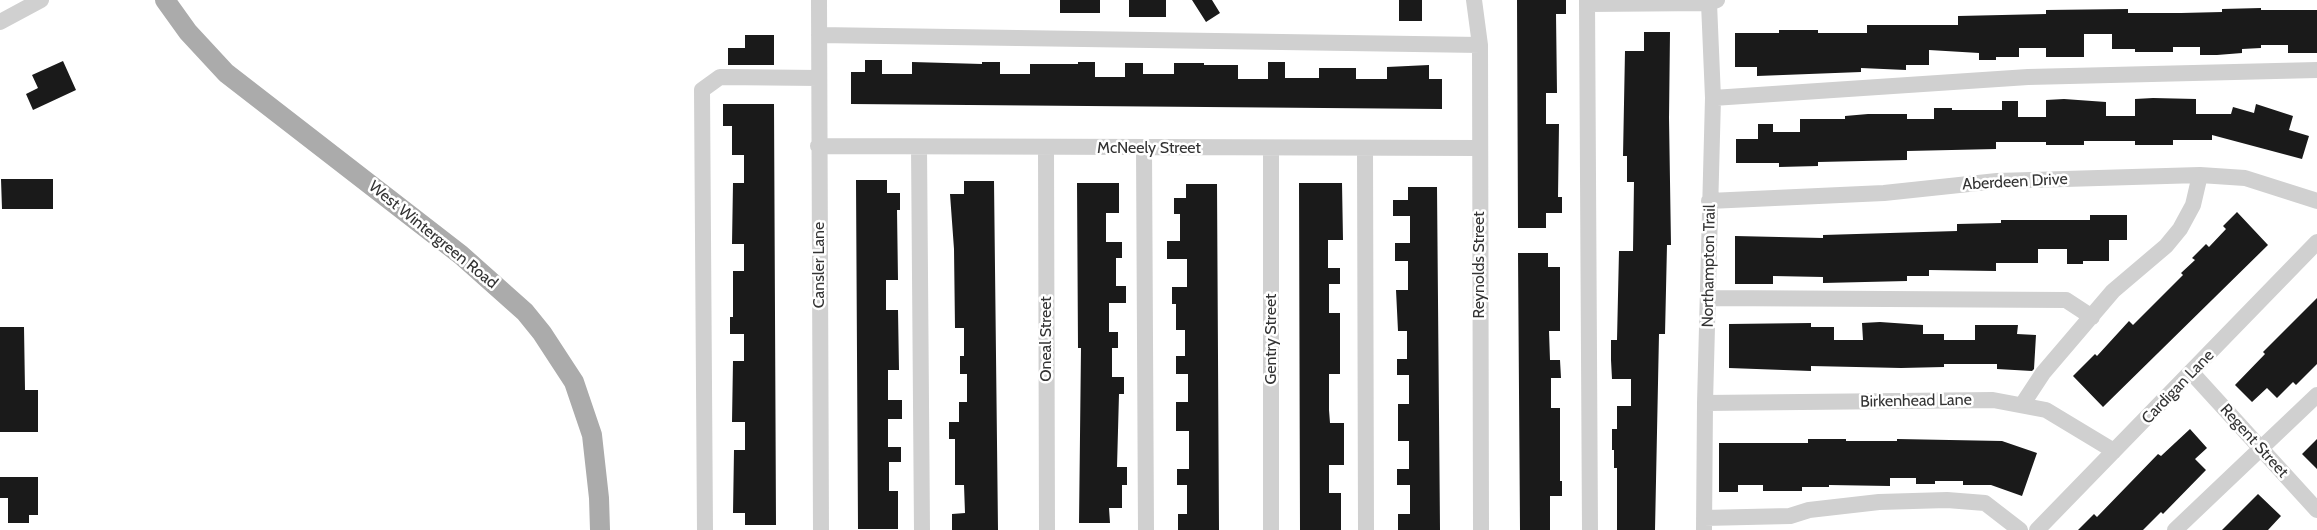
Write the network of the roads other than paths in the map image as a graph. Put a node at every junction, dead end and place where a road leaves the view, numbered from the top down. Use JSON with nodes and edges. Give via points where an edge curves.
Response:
{"nodes":[{"id":1,"x":41,"y":0,"type":"edge"},
{"id":2,"x":165,"y":0,"type":"edge"},
{"id":3,"x":819,"y":0,"type":"edge"},
{"id":4,"x":1474,"y":0,"type":"edge"},
{"id":5,"x":1587,"y":2,"type":"edge"},
{"id":6,"x":1713,"y":2,"type":"edge"},
{"id":7,"x":0,"y":22,"type":"edge"},
{"id":8,"x":819,"y":35,"type":"junction"},
{"id":9,"x":1480,"y":45,"type":"junction"},
{"id":10,"x":2317,"y":70,"type":"edge"},
{"id":11,"x":819,"y":78,"type":"junction"},
{"id":12,"x":1713,"y":98,"type":"junction"},
{"id":13,"x":818,"y":146,"type":"junction"},
{"id":14,"x":919,"y":147,"type":"junction"},
{"id":15,"x":1046,"y":148,"type":"junction"},
{"id":16,"x":1144,"y":148,"type":"junction"},
{"id":17,"x":1271,"y":148,"type":"junction"},
{"id":18,"x":1365,"y":148,"type":"junction"},
{"id":19,"x":1479,"y":148,"type":"junction"},
{"id":20,"x":2200,"y":175,"type":"junction"},
{"id":21,"x":1709,"y":201,"type":"junction"},
{"id":22,"x":2317,"y":201,"type":"edge"},
{"id":23,"x":2317,"y":242,"type":"edge"},
{"id":24,"x":1709,"y":298,"type":"junction"},
{"id":25,"x":2092,"y":317,"type":"junction"},
{"id":26,"x":2192,"y":373,"type":"junction"},
{"id":27,"x":2317,"y":396,"type":"edge"},
{"id":28,"x":1705,"y":404,"type":"junction"},
{"id":29,"x":2022,"y":405,"type":"junction"},
{"id":30,"x":2261,"y":448,"type":"junction"},
{"id":31,"x":2114,"y":451,"type":"junction"},
{"id":32,"x":2317,"y":510,"type":"edge"},
{"id":33,"x":1704,"y":524,"type":"edge"},
{"id":34,"x":600,"y":530,"type":"edge"},
{"id":35,"x":705,"y":530,"type":"edge"},
{"id":36,"x":821,"y":530,"type":"edge"},
{"id":37,"x":922,"y":530,"type":"edge"},
{"id":38,"x":1047,"y":530,"type":"edge"},
{"id":39,"x":1146,"y":530,"type":"edge"},
{"id":40,"x":1271,"y":530,"type":"edge"},
{"id":41,"x":1366,"y":530,"type":"edge"},
{"id":42,"x":1480,"y":530,"type":"edge"},
{"id":43,"x":1590,"y":530,"type":"edge"},
{"id":44,"x":2020,"y":530,"type":"edge"},
{"id":45,"x":2037,"y":530,"type":"edge"},
{"id":46,"x":2175,"y":530,"type":"edge"}],
"edges":[{"from":1,"to":7,"type":"street"},
{"from":2,"to":34,"type":"main road","name":"West Wintergreen Road","via":[[188,32],[226,73],[461,255],[506,293],[542,333],[574,382],[592,435]]},
{"from":3,"to":8,"type":"street","name":"Cansler Lane"},
{"from":4,"to":9,"type":"street","name":"Reynolds Street"},
{"from":5,"to":6,"type":"street"},
{"from":5,"to":43,"type":"street"},
{"from":6,"to":12,"type":"street","name":"Northampton Trail"},
{"from":8,"to":9,"type":"street"},
{"from":8,"to":11,"type":"street","name":"Cansler Lane"},
{"from":9,"to":19,"type":"street","name":"Reynolds Street"},
{"from":10,"to":12,"type":"street","via":[[2028,77]]},
{"from":11,"to":13,"type":"street","name":"Cansler Lane"},
{"from":11,"to":35,"type":"street","via":[[720,78],[702,90]]},
{"from":12,"to":21,"type":"street","name":"Northampton Trail"},
{"from":13,"to":14,"type":"street","name":"McNeely Street"},
{"from":13,"to":36,"type":"street","name":"Cansler Lane"},
{"from":14,"to":15,"type":"street","name":"McNeely Street"},
{"from":14,"to":37,"type":"street"},
{"from":15,"to":16,"type":"street","name":"McNeely Street"},
{"from":15,"to":38,"type":"street","name":"Oneal Street"},
{"from":16,"to":17,"type":"street","name":"McNeely Street"},
{"from":16,"to":39,"type":"street"},
{"from":17,"to":18,"type":"street","name":"McNeely Street"},
{"from":17,"to":40,"type":"street","name":"Gentry Street"},
{"from":18,"to":19,"type":"street","name":"McNeely Street"},
{"from":18,"to":41,"type":"street"},
{"from":19,"to":42,"type":"street","name":"Reynolds Street"},
{"from":20,"to":21,"type":"street","name":"Aberdeen Drive","via":[[1997,181],[1884,193]]},
{"from":20,"to":22,"type":"street","name":"Aberdeen Drive","via":[[2245,178]]},
{"from":20,"to":25,"type":"street","via":[[2193,204],[2180,229],[2166,246],[2113,292]]},
{"from":21,"to":24,"type":"street","name":"Northampton Trail"},
{"from":23,"to":26,"type":"street","name":"Cardigan Lane"},
{"from":24,"to":25,"type":"street","via":[[2066,300]]},
{"from":24,"to":28,"type":"street","name":"Northampton Trail"},
{"from":25,"to":29,"type":"street","via":[[2043,373]]},
{"from":26,"to":30,"type":"street","name":"Regent Street"},
{"from":26,"to":31,"type":"street","name":"Cardigan Lane"},
{"from":27,"to":30,"type":"street"},
{"from":28,"to":29,"type":"street","name":"Birkenhead Lane","via":[[1993,400]]},
{"from":28,"to":33,"type":"street","name":"Northampton Trail"},
{"from":29,"to":31,"type":"street","name":"Birkenhead Lane","via":[[2046,410]]},
{"from":30,"to":32,"type":"street","name":"Regent Street"},
{"from":30,"to":46,"type":"street"},
{"from":31,"to":45,"type":"street","name":"Cardigan Lane"},
{"from":33,"to":44,"type":"street","via":[[1790,516],[1809,510],[1879,502],[1947,500],[1985,503]]}]}
